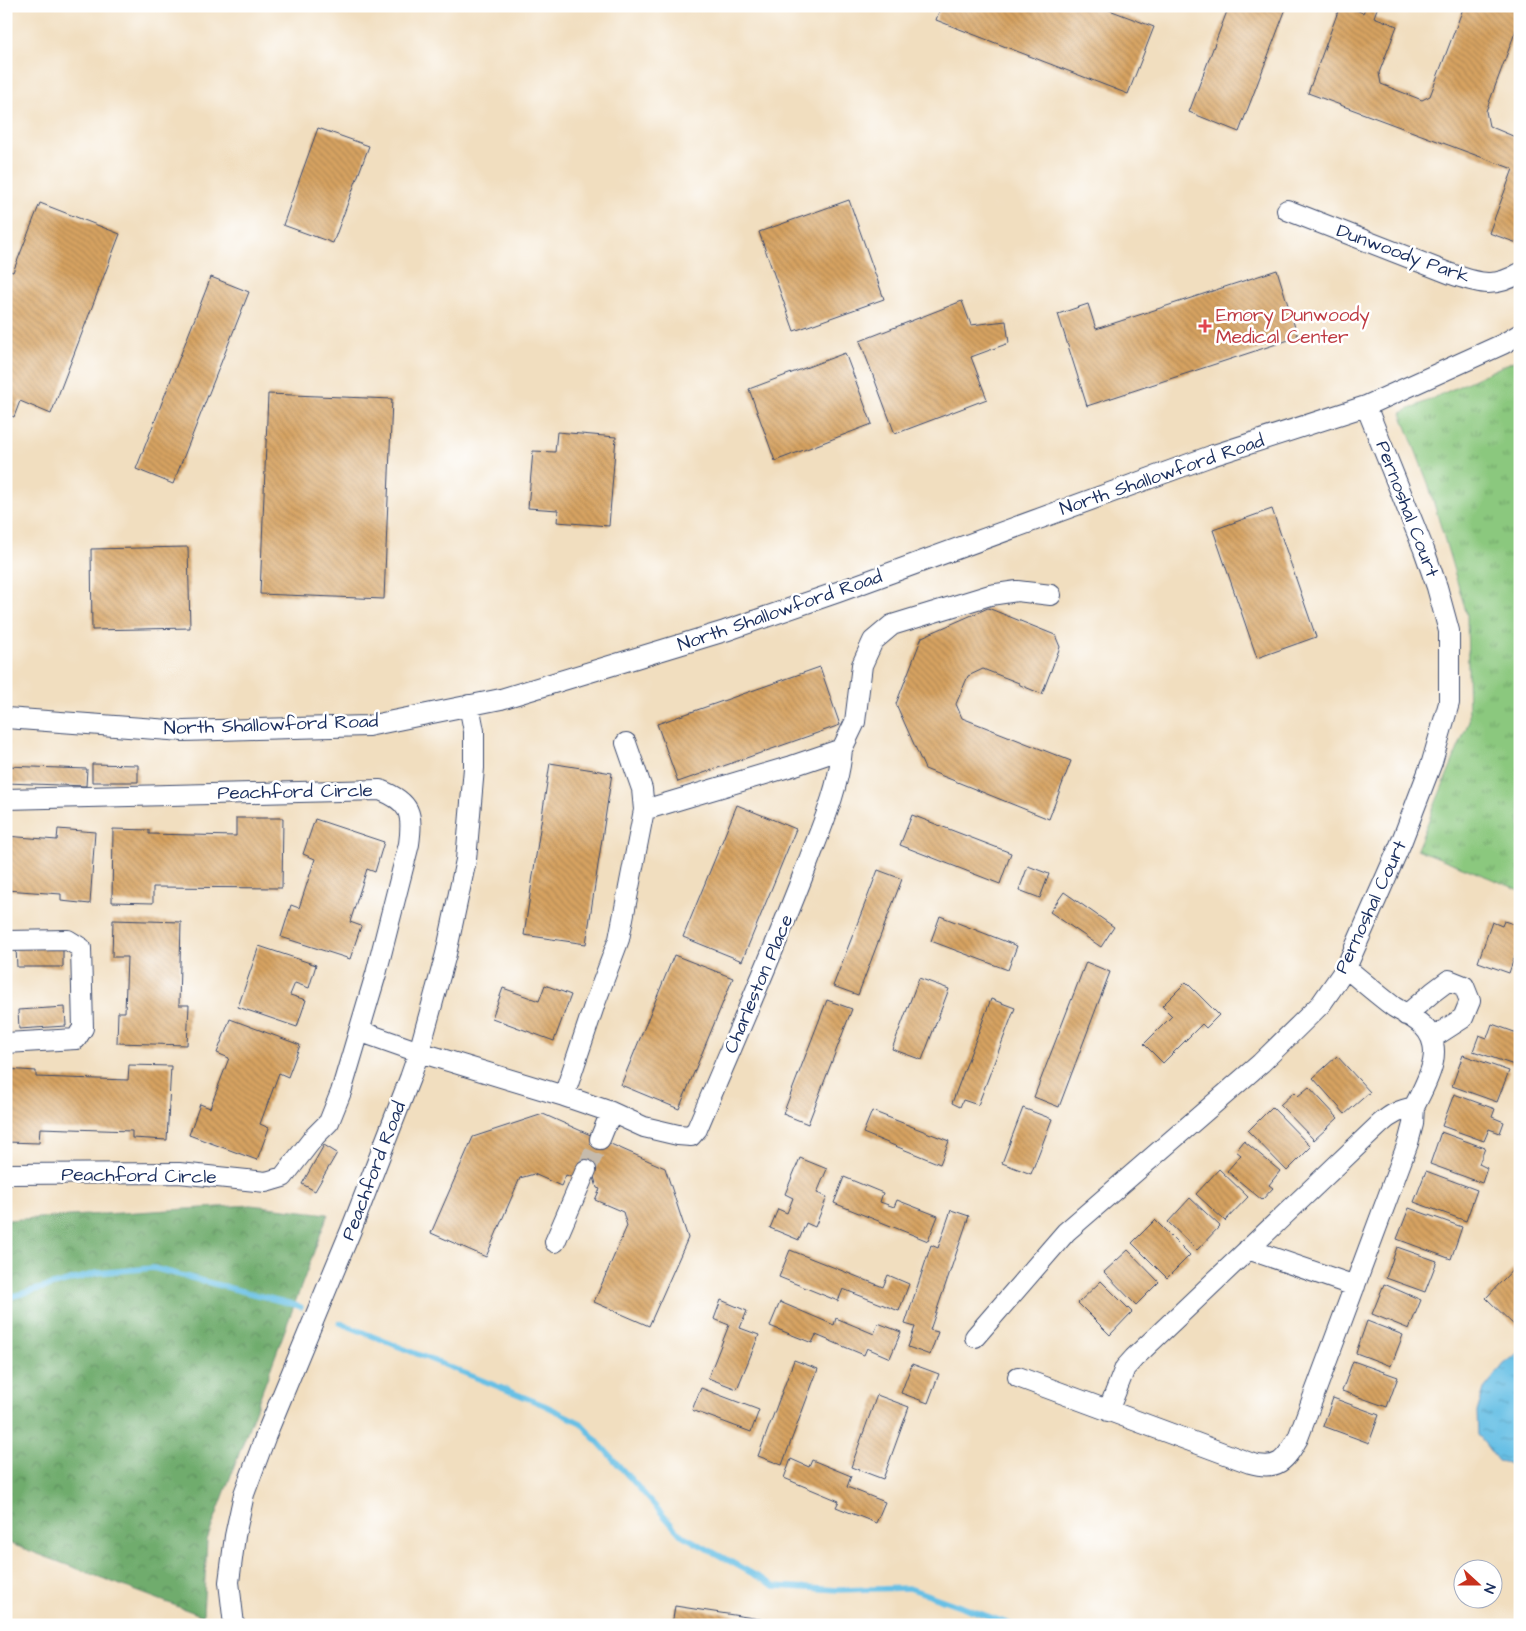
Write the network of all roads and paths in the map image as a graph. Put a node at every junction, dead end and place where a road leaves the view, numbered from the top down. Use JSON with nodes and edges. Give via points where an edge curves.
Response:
{"nodes":[{"id":1,"x":1287,"y":210,"type":"dead end"},
{"id":2,"x":1520,"y":273,"type":"edge"},
{"id":3,"x":1520,"y":334,"type":"edge"},
{"id":4,"x":1366,"y":406,"type":"junction"},
{"id":5,"x":1051,"y":595,"type":"dead end"},
{"id":6,"x":469,"y":705,"type":"junction"},
{"id":7,"x":6,"y":718,"type":"edge"},
{"id":8,"x":626,"y":743,"type":"dead end"},
{"id":9,"x":842,"y":749,"type":"junction"},
{"id":10,"x":6,"y":798,"type":"edge"},
{"id":11,"x":644,"y":810,"type":"junction"},
{"id":12,"x":6,"y":941,"type":"edge"},
{"id":13,"x":1346,"y":968,"type":"junction"},
{"id":14,"x":1406,"y":1015,"type":"junction"},
{"id":15,"x":359,"y":1032,"type":"junction"},
{"id":16,"x":1432,"y":1038,"type":"junction"},
{"id":17,"x":6,"y":1043,"type":"edge"},
{"id":18,"x":419,"y":1052,"type":"junction"},
{"id":19,"x":564,"y":1096,"type":"junction"},
{"id":20,"x":1414,"y":1107,"type":"junction"},
{"id":21,"x":611,"y":1112,"type":"junction"},
{"id":22,"x":600,"y":1139,"type":"tunnel mouth"},
{"id":23,"x":586,"y":1170,"type":"tunnel mouth"},
{"id":24,"x":6,"y":1174,"type":"edge"},
{"id":25,"x":555,"y":1242,"type":"dead end"},
{"id":26,"x":1248,"y":1249,"type":"junction"},
{"id":27,"x":1355,"y":1286,"type":"junction"},
{"id":28,"x":975,"y":1337,"type":"dead end"},
{"id":29,"x":1018,"y":1377,"type":"dead end"},
{"id":30,"x":1108,"y":1411,"type":"junction"},
{"id":31,"x":234,"y":1625,"type":"edge"}],
"edges":[{"from":1,"to":2,"type":"street","name":"Dunwoody Park","via":[[1470,280],[1492,284]]},
{"from":3,"to":4,"type":"street","name":"North Shallowford Road"},
{"from":4,"to":6,"type":"street","name":"North Shallowford Road","via":[[1211,456],[725,631],[501,699]]},
{"from":4,"to":13,"type":"street","name":"Pernoshal Court","via":[[1437,587],[1448,631],[1449,703],[1432,762],[1401,843]]},
{"from":5,"to":9,"type":"street","name":"Charleston Place","via":[[1017,591],[990,595],[892,625],[873,641],[862,665],[855,722]]},
{"from":6,"to":7,"type":"street","name":"North Shallowford Road","via":[[368,726],[339,727],[183,731]]},
{"from":6,"to":18,"type":"street","name":"Peachford Road","via":[[474,731],[474,768],[466,860],[446,954]]},
{"from":8,"to":11,"type":"street","via":[[642,789]]},
{"from":9,"to":11,"type":"street"},
{"from":9,"to":21,"type":"street","name":"Charleston Place","via":[[841,768],[828,810],[790,911],[697,1129],[691,1136],[678,1135],[644,1127]]},
{"from":10,"to":15,"type":"street","name":"Peachford Circle","via":[[380,790],[391,794],[405,804],[411,830]]},
{"from":11,"to":19,"type":"street","via":[[619,938]]},
{"from":12,"to":17,"type":"street","via":[[68,940],[81,948],[83,1028],[76,1039]]},
{"from":13,"to":14,"type":"street"},
{"from":13,"to":28,"type":"street","name":"Pernoshal Court","via":[[1321,1004],[1261,1063],[1066,1232]]},
{"from":14,"to":16,"type":"street"},
{"from":14,"to":16,"type":"street","via":[[1449,980],[1464,986],[1470,1001],[1463,1018]]},
{"from":15,"to":18,"type":"street"},
{"from":15,"to":24,"type":"street","name":"Peachford Circle","via":[[329,1122],[283,1177],[266,1182],[179,1173]]},
{"from":16,"to":20,"type":"street","via":[[1433,1064]]},
{"from":18,"to":19,"type":"street","name":"Charleston Place"},
{"from":18,"to":31,"type":"street","name":"Peachford Road","via":[[244,1494],[229,1582]]},
{"from":19,"to":21,"type":"street","name":"Charleston Place"},
{"from":20,"to":26,"type":"street","via":[[1389,1116]]},
{"from":20,"to":27,"type":"street","via":[[1408,1143]]},
{"from":21,"to":22,"type":"street"},
{"from":23,"to":25,"type":"street"},
{"from":26,"to":27,"type":"street"},
{"from":26,"to":30,"type":"street","via":[[1125,1368]]},
{"from":27,"to":30,"type":"street","via":[[1298,1438],[1288,1456],[1276,1464],[1262,1466],[1250,1463]]},
{"from":29,"to":30,"type":"street"}]}
